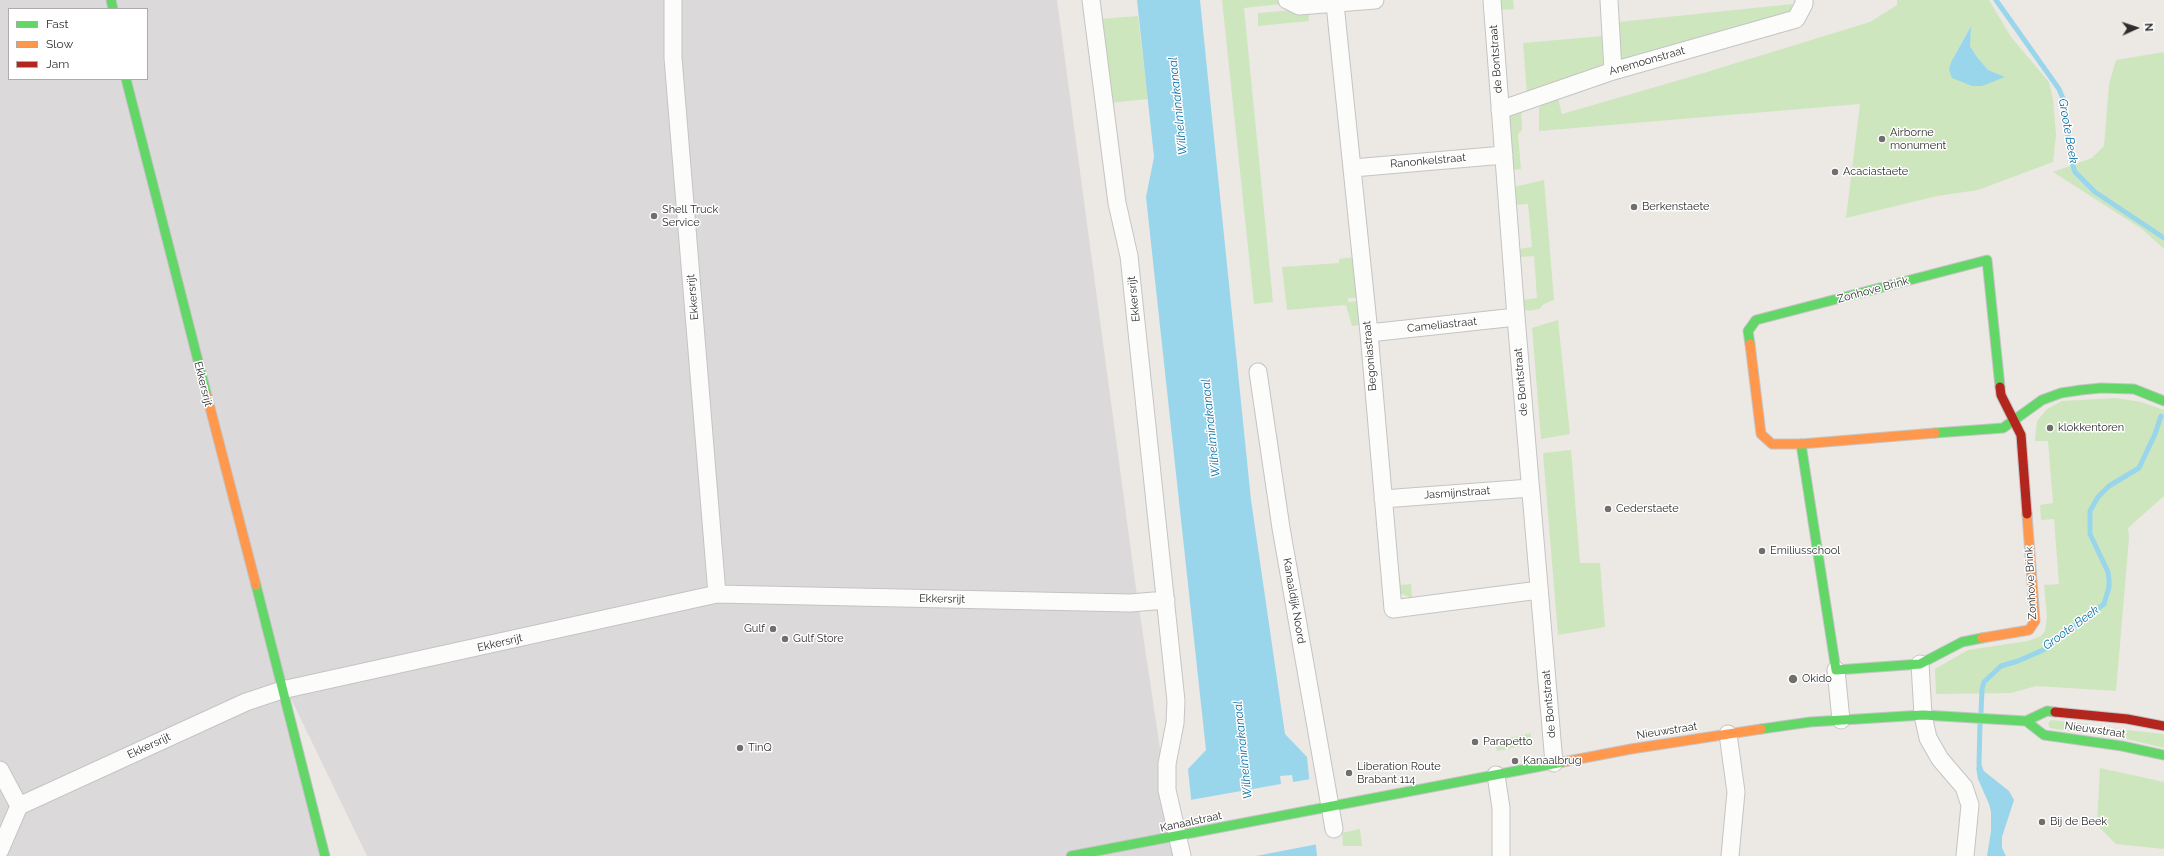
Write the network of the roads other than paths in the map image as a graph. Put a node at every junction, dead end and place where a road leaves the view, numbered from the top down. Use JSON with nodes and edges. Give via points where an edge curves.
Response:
{"nodes":[{"id":1,"x":673,"y":0,"type":"edge"},
{"id":2,"x":1091,"y":0,"type":"edge"},
{"id":3,"x":1288,"y":0,"type":"edge"},
{"id":4,"x":1375,"y":0,"type":"edge"},
{"id":5,"x":1492,"y":0,"type":"edge"},
{"id":6,"x":1609,"y":0,"type":"edge"},
{"id":7,"x":1804,"y":0,"type":"edge"},
{"id":8,"x":1335,"y":4,"type":"junction"},
{"id":9,"x":1613,"y":71,"type":"junction"},
{"id":10,"x":126,"y":80,"type":"edge"},
{"id":11,"x":1500,"y":110,"type":"junction"},
{"id":12,"x":1504,"y":155,"type":"junction"},
{"id":13,"x":1353,"y":168,"type":"junction"},
{"id":14,"x":1516,"y":317,"type":"junction"},
{"id":15,"x":1369,"y":332,"type":"junction"},
{"id":16,"x":1258,"y":372,"type":"dead end"},
{"id":17,"x":2164,"y":401,"type":"edge"},
{"id":18,"x":2013,"y":420,"type":"junction"},
{"id":19,"x":1801,"y":444,"type":"junction"},
{"id":20,"x":1530,"y":488,"type":"junction"},
{"id":21,"x":1383,"y":499,"type":"junction"},
{"id":22,"x":1539,"y":590,"type":"junction"},
{"id":23,"x":717,"y":594,"type":"junction"},
{"id":24,"x":1166,"y":600,"type":"junction"},
{"id":25,"x":1920,"y":664,"type":"junction"},
{"id":26,"x":1836,"y":670,"type":"junction"},
{"id":27,"x":282,"y":690,"type":"junction"},
{"id":28,"x":1923,"y":715,"type":"junction"},
{"id":29,"x":1841,"y":720,"type":"junction"},
{"id":30,"x":2026,"y":721,"type":"junction"},
{"id":31,"x":2164,"y":726,"type":"edge"},
{"id":32,"x":1728,"y":734,"type":"junction"},
{"id":33,"x":2164,"y":755,"type":"edge"},
{"id":34,"x":1554,"y":763,"type":"junction"},
{"id":35,"x":0,"y":770,"type":"edge"},
{"id":36,"x":1496,"y":775,"type":"junction"},
{"id":37,"x":19,"y":806,"type":"junction"},
{"id":38,"x":1323,"y":808,"type":"junction"},
{"id":39,"x":1334,"y":829,"type":"dead end"},
{"id":40,"x":1185,"y":834,"type":"junction"},
{"id":41,"x":0,"y":850,"type":"edge"},
{"id":42,"x":325,"y":856,"type":"edge"},
{"id":43,"x":1071,"y":856,"type":"edge"},
{"id":44,"x":1182,"y":856,"type":"edge"},
{"id":45,"x":1501,"y":856,"type":"edge"},
{"id":46,"x":1730,"y":856,"type":"edge"},
{"id":47,"x":1965,"y":856,"type":"edge"}],
"edges":[{"from":1,"to":23,"type":"street","name":"Ekkersrijt","via":[[673,58]]},
{"from":2,"to":24,"type":"street","name":"Ekkersrijt","via":[[1117,203],[1130,256]]},
{"from":3,"to":8,"type":"street","via":[[1299,6]]},
{"from":4,"to":8,"type":"street"},
{"from":5,"to":11,"type":"street","name":"de Bontstraat"},
{"from":6,"to":9,"type":"street"},
{"from":7,"to":9,"type":"street","name":"Anemoonstraat","via":[[1796,18]]},
{"from":8,"to":13,"type":"street","name":"Begoniastraat"},
{"from":9,"to":11,"type":"street","name":"Anemoonstraat"},
{"from":10,"to":27,"type":"street","name":"Ekkersrijt"},
{"from":11,"to":12,"type":"street","name":"de Bontstraat"},
{"from":12,"to":13,"type":"street","name":"Ranonkelstraat"},
{"from":12,"to":14,"type":"street","name":"de Bontstraat"},
{"from":13,"to":15,"type":"street","name":"Begoniastraat"},
{"from":14,"to":15,"type":"street","name":"Cameliastraat"},
{"from":14,"to":20,"type":"street","name":"de Bontstraat"},
{"from":15,"to":21,"type":"street","name":"Begoniastraat"},
{"from":16,"to":38,"type":"street","name":"Kanaaldijk Noord"},
{"from":17,"to":18,"type":"street","name":"Zonhove Brink","via":[[2134,389],[2082,390],[2061,393],[2042,400]]},
{"from":18,"to":19,"type":"street","name":"Zonhove Brink","via":[[2003,428]]},
{"from":18,"to":19,"type":"street","name":"Zonhove Brink","via":[[2001,395],[1987,260],[1756,320],[1748,331],[1761,434],[1772,444]]},
{"from":18,"to":25,"type":"street","name":"Zonhove Brink","via":[[2021,435],[2035,621],[2029,630],[1962,642]]},
{"from":19,"to":26,"type":"street"},
{"from":20,"to":21,"type":"street","name":"Jasmijnstraat"},
{"from":20,"to":22,"type":"street","name":"de Bontstraat"},
{"from":21,"to":22,"type":"street","name":"Begoniastraat","via":[[1393,609]]},
{"from":22,"to":34,"type":"street","name":"de Bontstraat"},
{"from":23,"to":24,"type":"street","name":"Ekkersrijt","via":[[1130,603]]},
{"from":23,"to":27,"type":"street","name":"Ekkersrijt"},
{"from":24,"to":40,"type":"street","name":"Ekkersrijt","via":[[1176,712],[1167,764],[1167,790]]},
{"from":25,"to":26,"type":"street","name":"Zonhove Brink"},
{"from":25,"to":28,"type":"street"},
{"from":26,"to":29,"type":"street"},
{"from":27,"to":37,"type":"street","name":"Ekkersrijt","via":[[240,704]]},
{"from":27,"to":42,"type":"street","name":"Ekkersrijt"},
{"from":28,"to":29,"type":"street","name":"Nieuwstraat"},
{"from":28,"to":30,"type":"street","name":"Nieuwstraat"},
{"from":28,"to":47,"type":"street","via":[[1928,738],[1940,759],[1964,787],[1970,805]]},
{"from":29,"to":32,"type":"street","name":"Nieuwstraat"},
{"from":30,"to":31,"type":"street","name":"Nieuwstraat","via":[[2047,711],[2126,719]]},
{"from":30,"to":33,"type":"street","name":"Nieuwstraat","via":[[2044,735]]},
{"from":32,"to":34,"type":"street","name":"Nieuwstraat"},
{"from":32,"to":46,"type":"street","via":[[1736,792]]},
{"from":34,"to":36,"type":"street","name":"Nieuwstraat"},
{"from":35,"to":37,"type":"street"},
{"from":36,"to":38,"type":"street","name":"Nieuwstraat"},
{"from":36,"to":45,"type":"street","via":[[1501,808]]},
{"from":37,"to":41,"type":"street"},
{"from":38,"to":39,"type":"street","name":"Kanaaldijk Noord"},
{"from":38,"to":40,"type":"street","name":"Kanaalstraat"},
{"from":40,"to":43,"type":"street","name":"Kanaalstraat"},
{"from":40,"to":44,"type":"street","name":"Ekkersrijt"}]}
